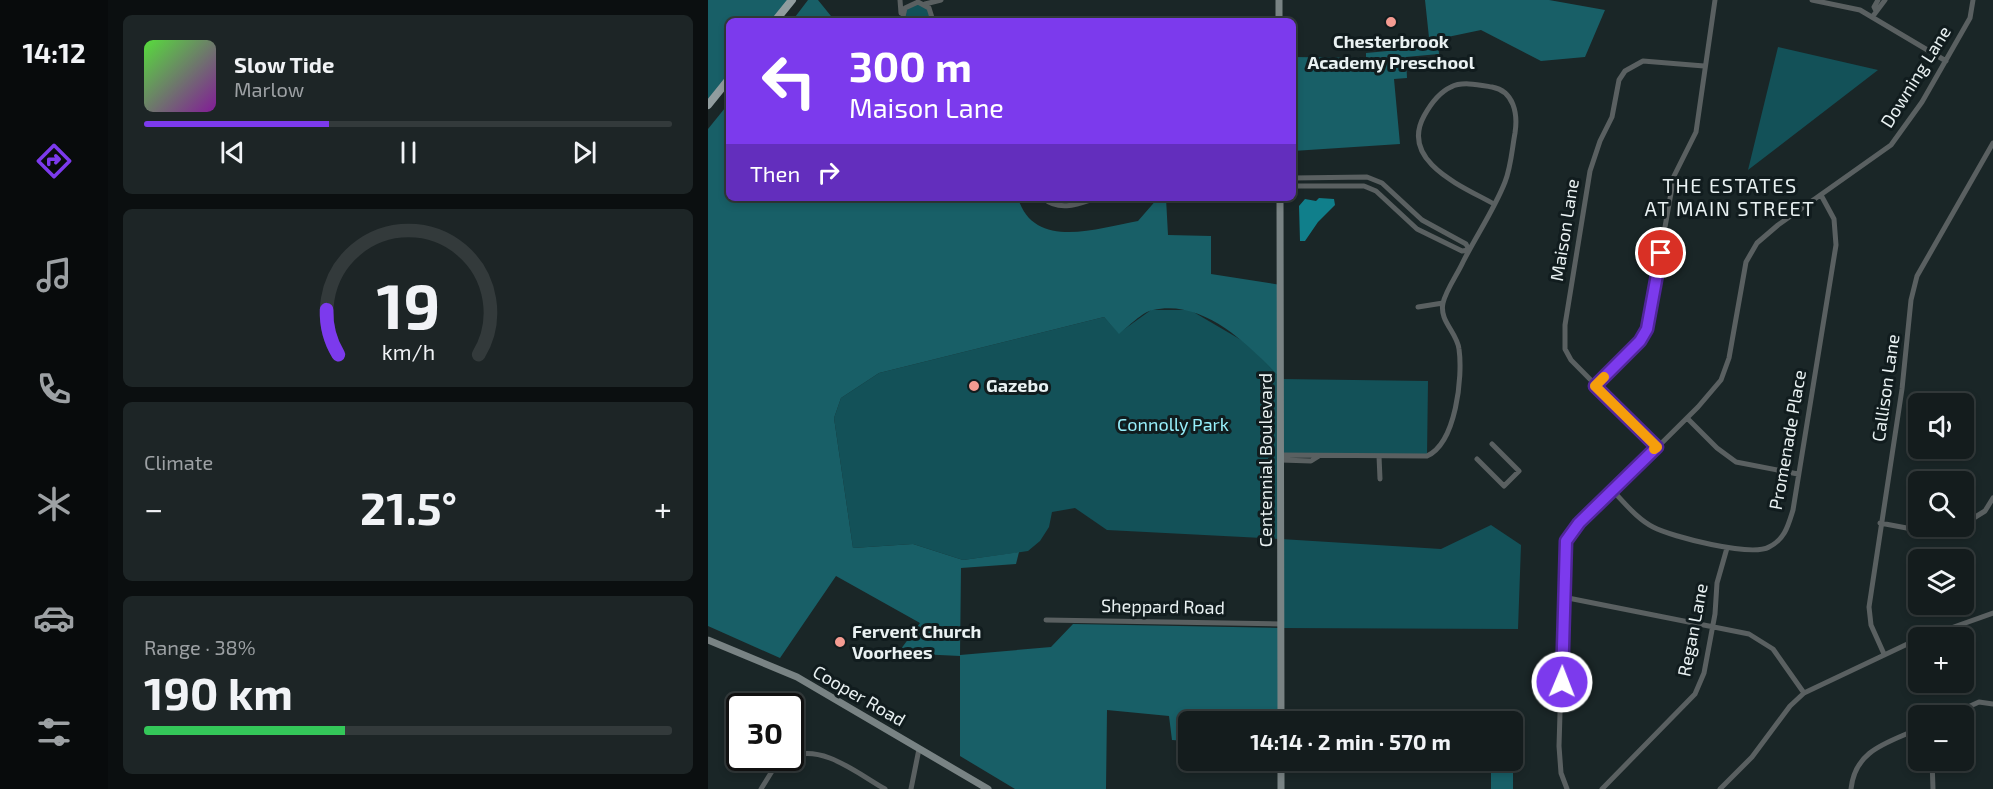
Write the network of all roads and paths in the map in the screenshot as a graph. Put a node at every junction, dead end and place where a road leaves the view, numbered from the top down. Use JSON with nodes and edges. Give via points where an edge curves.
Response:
{"nodes":[{"id":1,"x":792,"y":0,"type":"edge"},
{"id":2,"x":900,"y":0,"type":"edge"},
{"id":3,"x":941,"y":0,"type":"edge"},
{"id":4,"x":1279,"y":0,"type":"edge"},
{"id":5,"x":1715,"y":0,"type":"edge"},
{"id":6,"x":1812,"y":0,"type":"edge"},
{"id":7,"x":1878,"y":0,"type":"edge"},
{"id":8,"x":1885,"y":0,"type":"edge"},
{"id":9,"x":1973,"y":0,"type":"edge"},
{"id":10,"x":916,"y":1,"type":"edge"},
{"id":11,"x":1821,"y":1,"type":"edge"},
{"id":12,"x":925,"y":4,"type":"junction"},
{"id":13,"x":1874,"y":13,"type":"junction"},
{"id":14,"x":777,"y":18,"type":"edge"},
{"id":15,"x":902,"y":18,"type":"edge"},
{"id":16,"x":902,"y":18,"type":"edge"},
{"id":17,"x":933,"y":18,"type":"edge"},
{"id":18,"x":1279,"y":18,"type":"edge"},
{"id":19,"x":1946,"y":61,"type":"junction"},
{"id":20,"x":1704,"y":66,"type":"junction"},
{"id":21,"x":726,"y":83,"type":"edge"},
{"id":22,"x":708,"y":105,"type":"edge"},
{"id":23,"x":1993,"y":144,"type":"edge"},
{"id":24,"x":1296,"y":177,"type":"edge"},
{"id":25,"x":1296,"y":186,"type":"edge"},
{"id":26,"x":1821,"y":195,"type":"junction"},
{"id":27,"x":1048,"y":201,"type":"edge"},
{"id":28,"x":1086,"y":201,"type":"edge"},
{"id":29,"x":1280,"y":201,"type":"edge"},
{"id":30,"x":1494,"y":204,"type":"junction"},
{"id":31,"x":1469,"y":250,"type":"junction"},
{"id":32,"x":1443,"y":303,"type":"junction"},
{"id":33,"x":1418,"y":308,"type":"dead end"},
{"id":34,"x":1595,"y":386,"type":"junction"},
{"id":35,"x":1687,"y":418,"type":"junction"},
{"id":36,"x":1492,"y":444,"type":"dead end"},
{"id":37,"x":1657,"y":447,"type":"junction"},
{"id":38,"x":1379,"y":456,"type":"junction"},
{"id":39,"x":1281,"y":457,"type":"junction"},
{"id":40,"x":1477,"y":459,"type":"dead end"},
{"id":41,"x":1798,"y":474,"type":"junction"},
{"id":42,"x":1380,"y":479,"type":"dead end"},
{"id":43,"x":1612,"y":490,"type":"junction"},
{"id":44,"x":1993,"y":498,"type":"edge"},
{"id":45,"x":1974,"y":518,"type":"edge"},
{"id":46,"x":1880,"y":523,"type":"junction"},
{"id":47,"x":1908,"y":528,"type":"edge"},
{"id":48,"x":1727,"y":548,"type":"junction"},
{"id":49,"x":1563,"y":597,"type":"junction"},
{"id":50,"x":1993,"y":613,"type":"edge"},
{"id":51,"x":1046,"y":620,"type":"dead end"},
{"id":52,"x":1281,"y":624,"type":"junction"},
{"id":53,"x":1712,"y":627,"type":"junction"},
{"id":54,"x":1954,"y":627,"type":"edge"},
{"id":55,"x":708,"y":640,"type":"edge"},
{"id":56,"x":1908,"y":643,"type":"edge"},
{"id":57,"x":1884,"y":654,"type":"junction"},
{"id":58,"x":1804,"y":693,"type":"junction"},
{"id":59,"x":1993,"y":704,"type":"edge"},
{"id":60,"x":1972,"y":705,"type":"edge"},
{"id":61,"x":1281,"y":711,"type":"edge"},
{"id":62,"x":1908,"y":734,"type":"edge"},
{"id":63,"x":919,"y":749,"type":"junction"},
{"id":64,"x":804,"y":753,"type":"edge"},
{"id":65,"x":772,"y":771,"type":"edge"},
{"id":66,"x":1281,"y":771,"type":"edge"},
{"id":67,"x":1932,"y":771,"type":"edge"},
{"id":68,"x":761,"y":789,"type":"edge"},
{"id":69,"x":885,"y":789,"type":"edge"},
{"id":70,"x":911,"y":789,"type":"edge"},
{"id":71,"x":988,"y":789,"type":"edge"},
{"id":72,"x":1281,"y":789,"type":"edge"},
{"id":73,"x":1567,"y":789,"type":"edge"},
{"id":74,"x":1602,"y":789,"type":"edge"},
{"id":75,"x":1719,"y":789,"type":"edge"},
{"id":76,"x":1851,"y":789,"type":"edge"},
{"id":77,"x":1933,"y":789,"type":"edge"}],
"edges":[{"from":1,"to":14,"type":"main road"},
{"from":2,"to":15,"type":"street"},
{"from":3,"to":12,"type":"street"},
{"from":4,"to":18,"type":"main road"},
{"from":5,"to":20,"type":"street"},
{"from":6,"to":11,"type":"street"},
{"from":7,"to":13,"type":"street"},
{"from":8,"to":13,"type":"street"},
{"from":9,"to":19,"type":"street","name":"Downing Lane","via":[[1970,18]]},
{"from":10,"to":12,"type":"street"},
{"from":10,"to":16,"type":"street","via":[[906,7]]},
{"from":11,"to":13,"type":"street"},
{"from":12,"to":17,"type":"street"},
{"from":13,"to":19,"type":"street"},
{"from":19,"to":26,"type":"street","name":"Downing Lane","via":[[1910,123],[1891,145]]},
{"from":20,"to":34,"type":"street","via":[[1696,132],[1674,176],[1647,329]]},
{"from":20,"to":34,"type":"street","name":"Maison Lane","via":[[1643,61],[1633,64],[1619,80],[1612,117],[1590,171],[1563,337],[1571,360]]},
{"from":21,"to":22,"type":"main road"},
{"from":23,"to":46,"type":"street","name":"Callison Lane","via":[[1917,276]]},
{"from":24,"to":31,"type":"street","via":[[1367,177],[1382,183],[1422,220],[1466,244]]},
{"from":25,"to":31,"type":"street","via":[[1364,186],[1376,191],[1417,229],[1461,251]]},
{"from":26,"to":35,"type":"street","name":"Downing Lane","via":[[1765,234],[1751,252],[1726,371]]},
{"from":26,"to":41,"type":"street","name":"Promenade Place","via":[[1834,219],[1836,245]]},
{"from":27,"to":28,"type":"street","via":[[1069,206]]},
{"from":29,"to":39,"type":"main road","name":"Centennial Boulevard"},
{"from":30,"to":30,"type":"street","via":[[1510,162],[1517,119],[1513,103],[1495,87],[1453,86],[1441,94],[1420,124],[1422,151],[1438,172]]},
{"from":30,"to":31,"type":"street"},
{"from":31,"to":32,"type":"street"},
{"from":32,"to":33,"type":"street"},
{"from":32,"to":38,"type":"street","via":[[1459,348],[1457,409],[1436,452],[1427,456]]},
{"from":34,"to":37,"type":"street","name":"Maison Lane"},
{"from":35,"to":37,"type":"street","name":"Downing Lane"},
{"from":35,"to":41,"type":"street","via":[[1736,462]]},
{"from":36,"to":40,"type":"street","via":[[1519,471],[1504,486]]},
{"from":37,"to":43,"type":"street","name":"Downing Lane"},
{"from":38,"to":39,"type":"street","via":[[1321,455],[1311,461]]},
{"from":38,"to":42,"type":"street"},
{"from":39,"to":52,"type":"main road","name":"Centennial Boulevard"},
{"from":41,"to":48,"type":"street","name":"Promenade Place","via":[[1793,510],[1784,536],[1760,551]]},
{"from":43,"to":48,"type":"street","name":"Promenade Place","via":[[1653,527]]},
{"from":43,"to":49,"type":"street","name":"Downing Lane","via":[[1566,541]]},
{"from":44,"to":45,"type":"street","via":[[1985,511]]},
{"from":46,"to":47,"type":"street"},
{"from":46,"to":57,"type":"street","name":"Callison Lane","via":[[1869,607],[1871,625]]},
{"from":48,"to":53,"type":"street","name":"Regan Lane","via":[[1717,583]]},
{"from":49,"to":53,"type":"street"},
{"from":49,"to":73,"type":"street","name":"Downing Lane","via":[[1559,746]]},
{"from":50,"to":54,"type":"street"},
{"from":51,"to":52,"type":"street","name":"Sheppard Road"},
{"from":52,"to":61,"type":"main road","name":"Centennial Boulevard"},
{"from":53,"to":58,"type":"street","via":[[1762,639]]},
{"from":53,"to":74,"type":"street","name":"Regan Lane","via":[[1704,673],[1695,694]]},
{"from":55,"to":63,"type":"main road","name":"Cooper Road","via":[[798,677]]},
{"from":56,"to":57,"type":"street"},
{"from":57,"to":58,"type":"street"},
{"from":58,"to":75,"type":"street","via":[[1752,757]]},
{"from":59,"to":60,"type":"street"},
{"from":62,"to":76,"type":"street","via":[[1878,747],[1858,762]]},
{"from":63,"to":70,"type":"street"},
{"from":63,"to":71,"type":"main road","name":"Cooper Road"},
{"from":64,"to":69,"type":"street","via":[[818,754]]},
{"from":65,"to":68,"type":"street"},
{"from":66,"to":72,"type":"main road"},
{"from":67,"to":77,"type":"street"}]}
